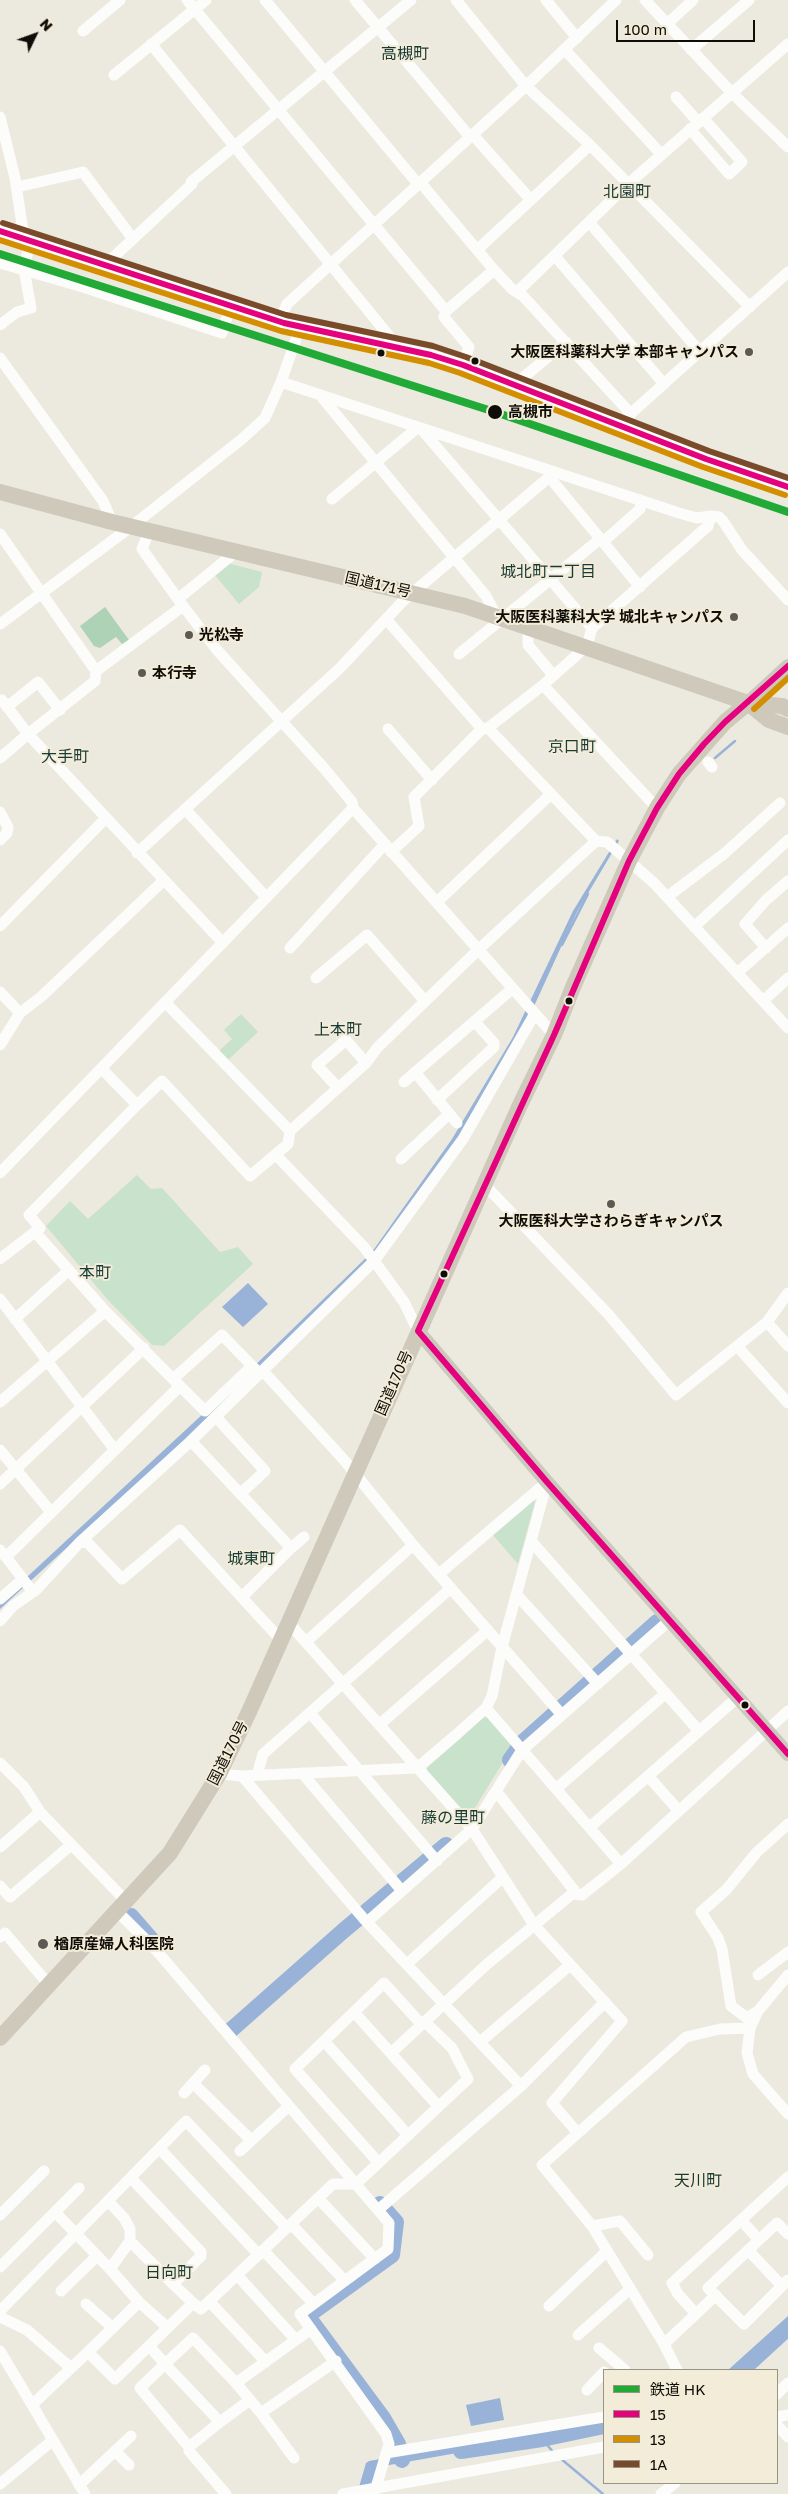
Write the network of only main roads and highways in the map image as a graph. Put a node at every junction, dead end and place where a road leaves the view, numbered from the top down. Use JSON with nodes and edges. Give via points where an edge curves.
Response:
{"nodes":[{"id":1,"x":0,"y":492,"type":"edge"},
{"id":2,"x":788,"y":666,"type":"edge"},
{"id":3,"x":748,"y":703,"type":"junction"},
{"id":4,"x":788,"y":709,"type":"edge"},
{"id":5,"x":788,"y":728,"type":"edge"},
{"id":6,"x":418,"y":1331,"type":"junction"},
{"id":7,"x":788,"y":1754,"type":"edge"},
{"id":8,"x":0,"y":2038,"type":"edge"}],
"edges":[{"from":1,"to":3,"type":"highway","name":"国道171号","via":[[500,616]]},
{"from":2,"to":3,"type":"main road"},
{"from":3,"to":4,"type":"highway","name":"国道171号"},
{"from":3,"to":5,"type":"highway","name":"国道171号","via":[[769,720]]},
{"from":3,"to":6,"type":"highway","name":"国道170号","via":[[725,722],[679,774],[629,861],[554,1035]]},
{"from":6,"to":7,"type":"main road"},
{"from":6,"to":8,"type":"highway","name":"国道170号","via":[[219,1774],[186,1831],[170,1853]]}]}
